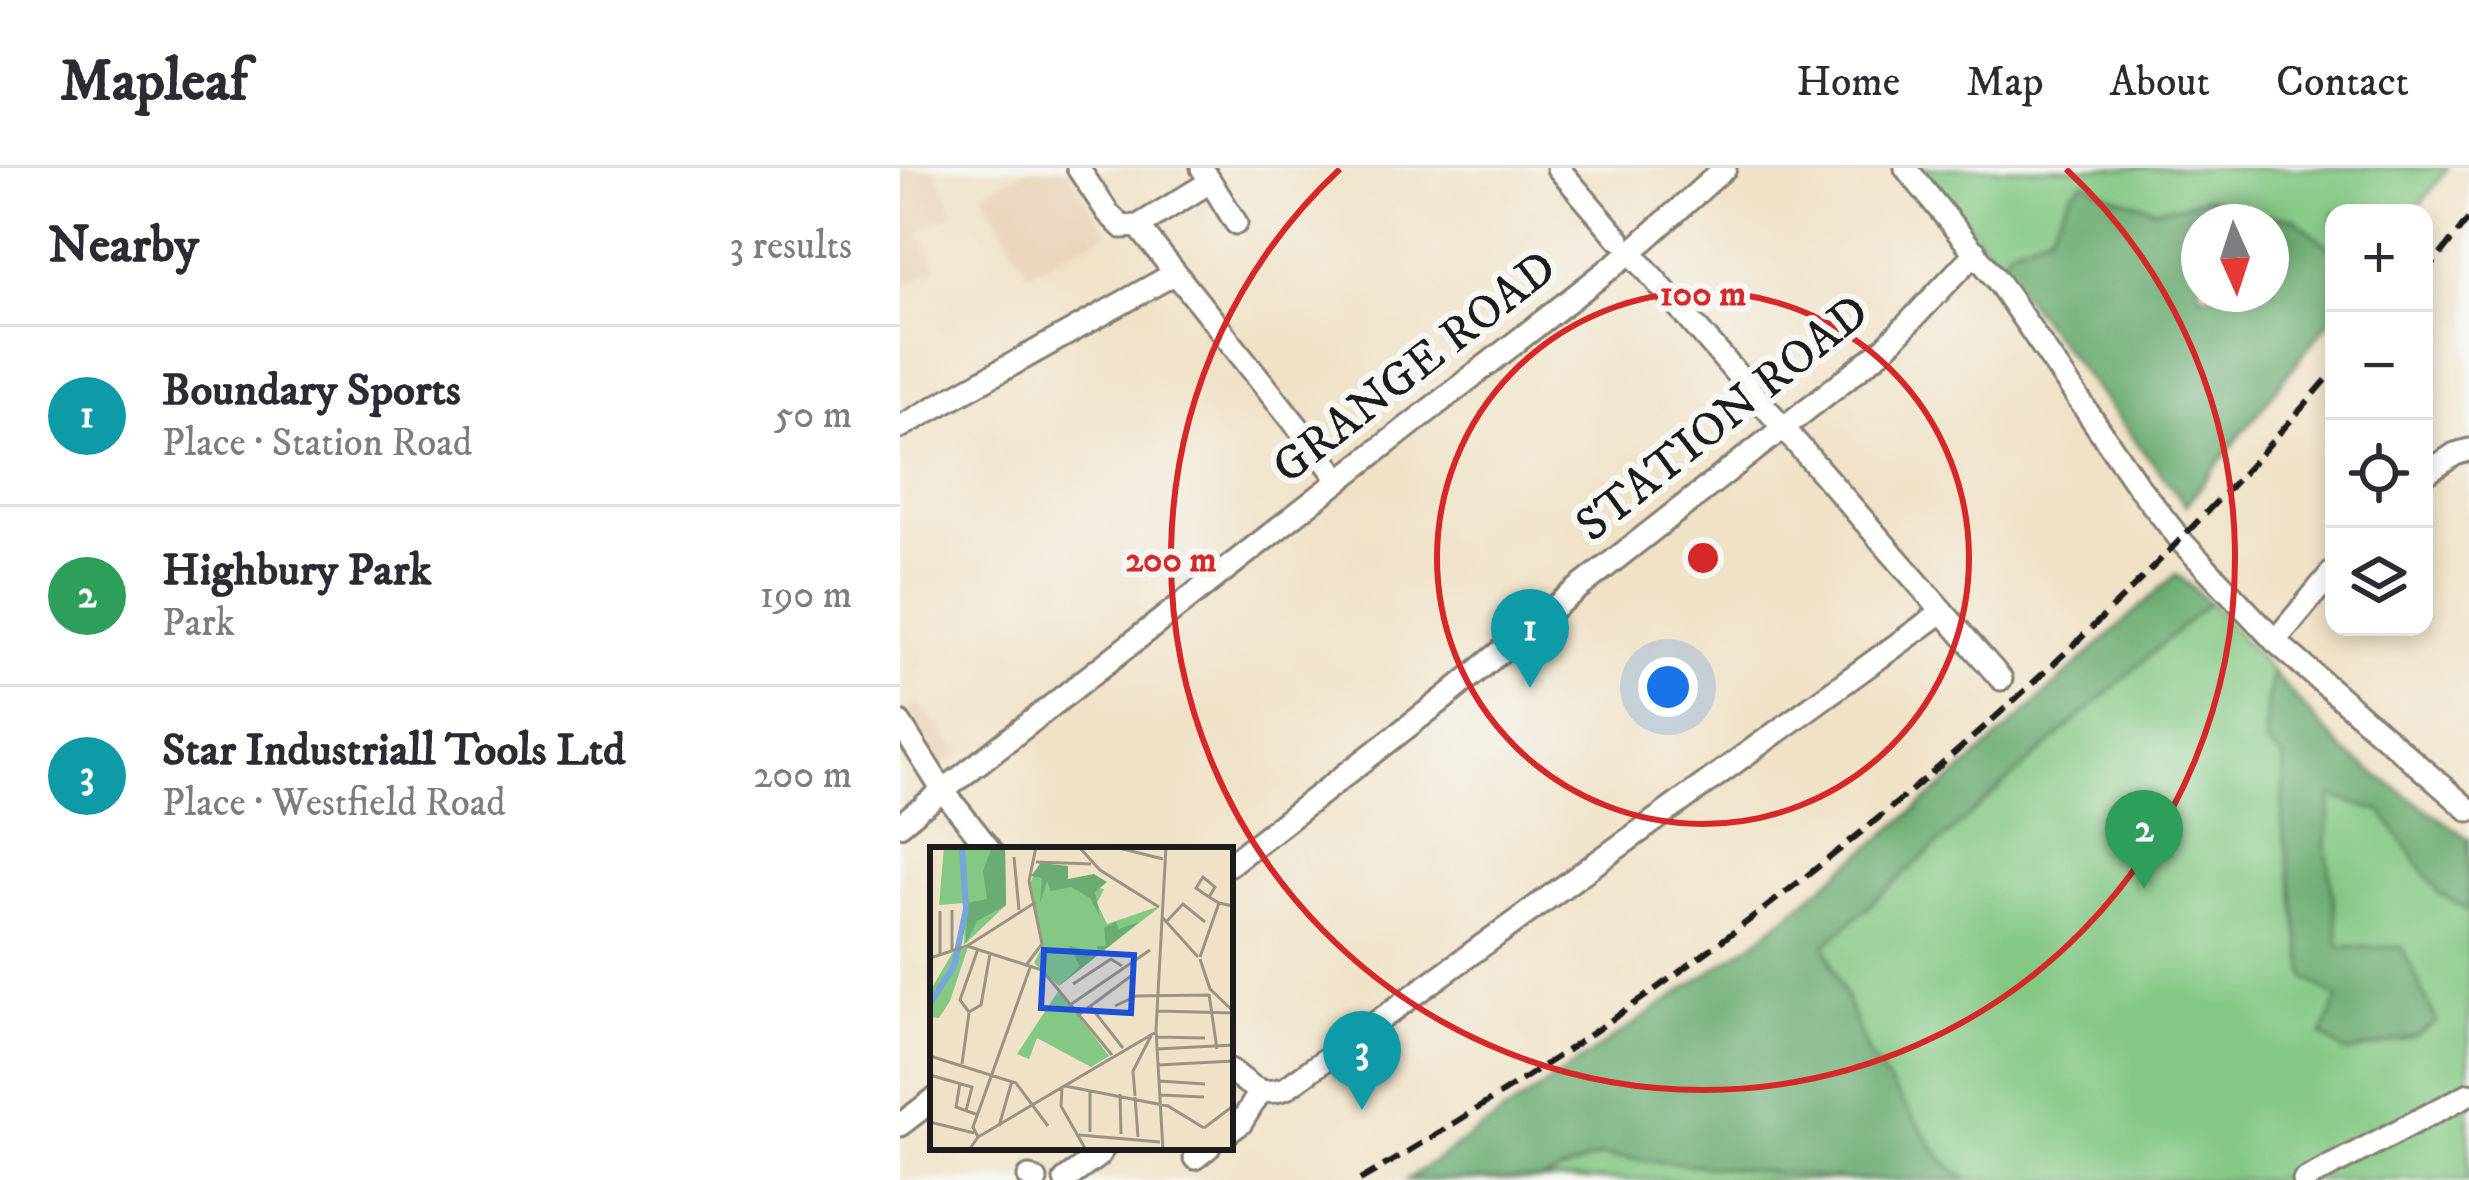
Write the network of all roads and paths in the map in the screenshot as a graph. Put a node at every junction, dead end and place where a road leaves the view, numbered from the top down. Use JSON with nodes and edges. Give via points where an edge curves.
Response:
{"nodes":[{"id":1,"x":1078,"y":168,"type":"edge"},
{"id":2,"x":1558,"y":168,"type":"edge"},
{"id":3,"x":1725,"y":168,"type":"edge"},
{"id":4,"x":1906,"y":168,"type":"edge"},
{"id":5,"x":1206,"y":175,"type":"edge"},
{"id":6,"x":1236,"y":223,"type":"dead end"},
{"id":7,"x":1138,"y":226,"type":"junction"},
{"id":8,"x":1624,"y":245,"type":"junction"},
{"id":9,"x":1976,"y":252,"type":"junction"},
{"id":10,"x":1174,"y":274,"type":"junction"},
{"id":11,"x":900,"y":427,"type":"edge"},
{"id":12,"x":1783,"y":428,"type":"junction"},
{"id":13,"x":2469,"y":450,"type":"edge"},
{"id":14,"x":2433,"y":469,"type":"edge"},
{"id":15,"x":1340,"y":480,"type":"junction"},
{"id":16,"x":2325,"y":581,"type":"edge"},
{"id":17,"x":1942,"y":611,"type":"junction"},
{"id":18,"x":2275,"y":641,"type":"junction"},
{"id":19,"x":2001,"y":679,"type":"dead end"},
{"id":20,"x":900,"y":723,"type":"edge"},
{"id":21,"x":2465,"y":798,"type":"edge"},
{"id":22,"x":921,"y":808,"type":"edge"},
{"id":23,"x":985,"y":847,"type":"edge"},
{"id":24,"x":1233,"y":862,"type":"edge"},
{"id":25,"x":1233,"y":1073,"type":"edge"},
{"id":26,"x":1260,"y":1092,"type":"junction"},
{"id":27,"x":2469,"y":1094,"type":"edge"},
{"id":28,"x":930,"y":1102,"type":"edge"},
{"id":29,"x":900,"y":1125,"type":"edge"},
{"id":30,"x":1233,"y":1129,"type":"edge"},
{"id":31,"x":1103,"y":1150,"type":"edge"},
{"id":32,"x":1066,"y":1180,"type":"edge"},
{"id":33,"x":2304,"y":1180,"type":"edge"}],
"edges":[{"from":1,"to":7,"type":"street","via":[[1108,213],[1123,227]]},
{"from":2,"to":8,"type":"street"},
{"from":3,"to":8,"type":"street","name":"GRANGE ROAD"},
{"from":4,"to":9,"type":"street"},
{"from":5,"to":6,"type":"street"},
{"from":5,"to":7,"type":"street"},
{"from":7,"to":10,"type":"street"},
{"from":8,"to":12,"type":"street"},
{"from":8,"to":15,"type":"street","name":"GRANGE ROAD"},
{"from":9,"to":12,"type":"street","name":"STATION ROAD","via":[[1884,349]]},
{"from":9,"to":18,"type":"street","via":[[2138,486]]},
{"from":10,"to":11,"type":"street"},
{"from":10,"to":15,"type":"street"},
{"from":12,"to":17,"type":"street"},
{"from":12,"to":24,"type":"street","name":"STATION ROAD"},
{"from":13,"to":14,"type":"street"},
{"from":15,"to":22,"type":"street","name":"GRANGE ROAD"},
{"from":16,"to":18,"type":"street"},
{"from":17,"to":19,"type":"street"},
{"from":17,"to":26,"type":"street","via":[[1286,1088]]},
{"from":18,"to":21,"type":"street"},
{"from":20,"to":22,"type":"street"},
{"from":22,"to":23,"type":"street"},
{"from":25,"to":26,"type":"street"},
{"from":26,"to":30,"type":"street"},
{"from":27,"to":33,"type":"street"},
{"from":28,"to":29,"type":"street"},
{"from":31,"to":32,"type":"street"}]}
